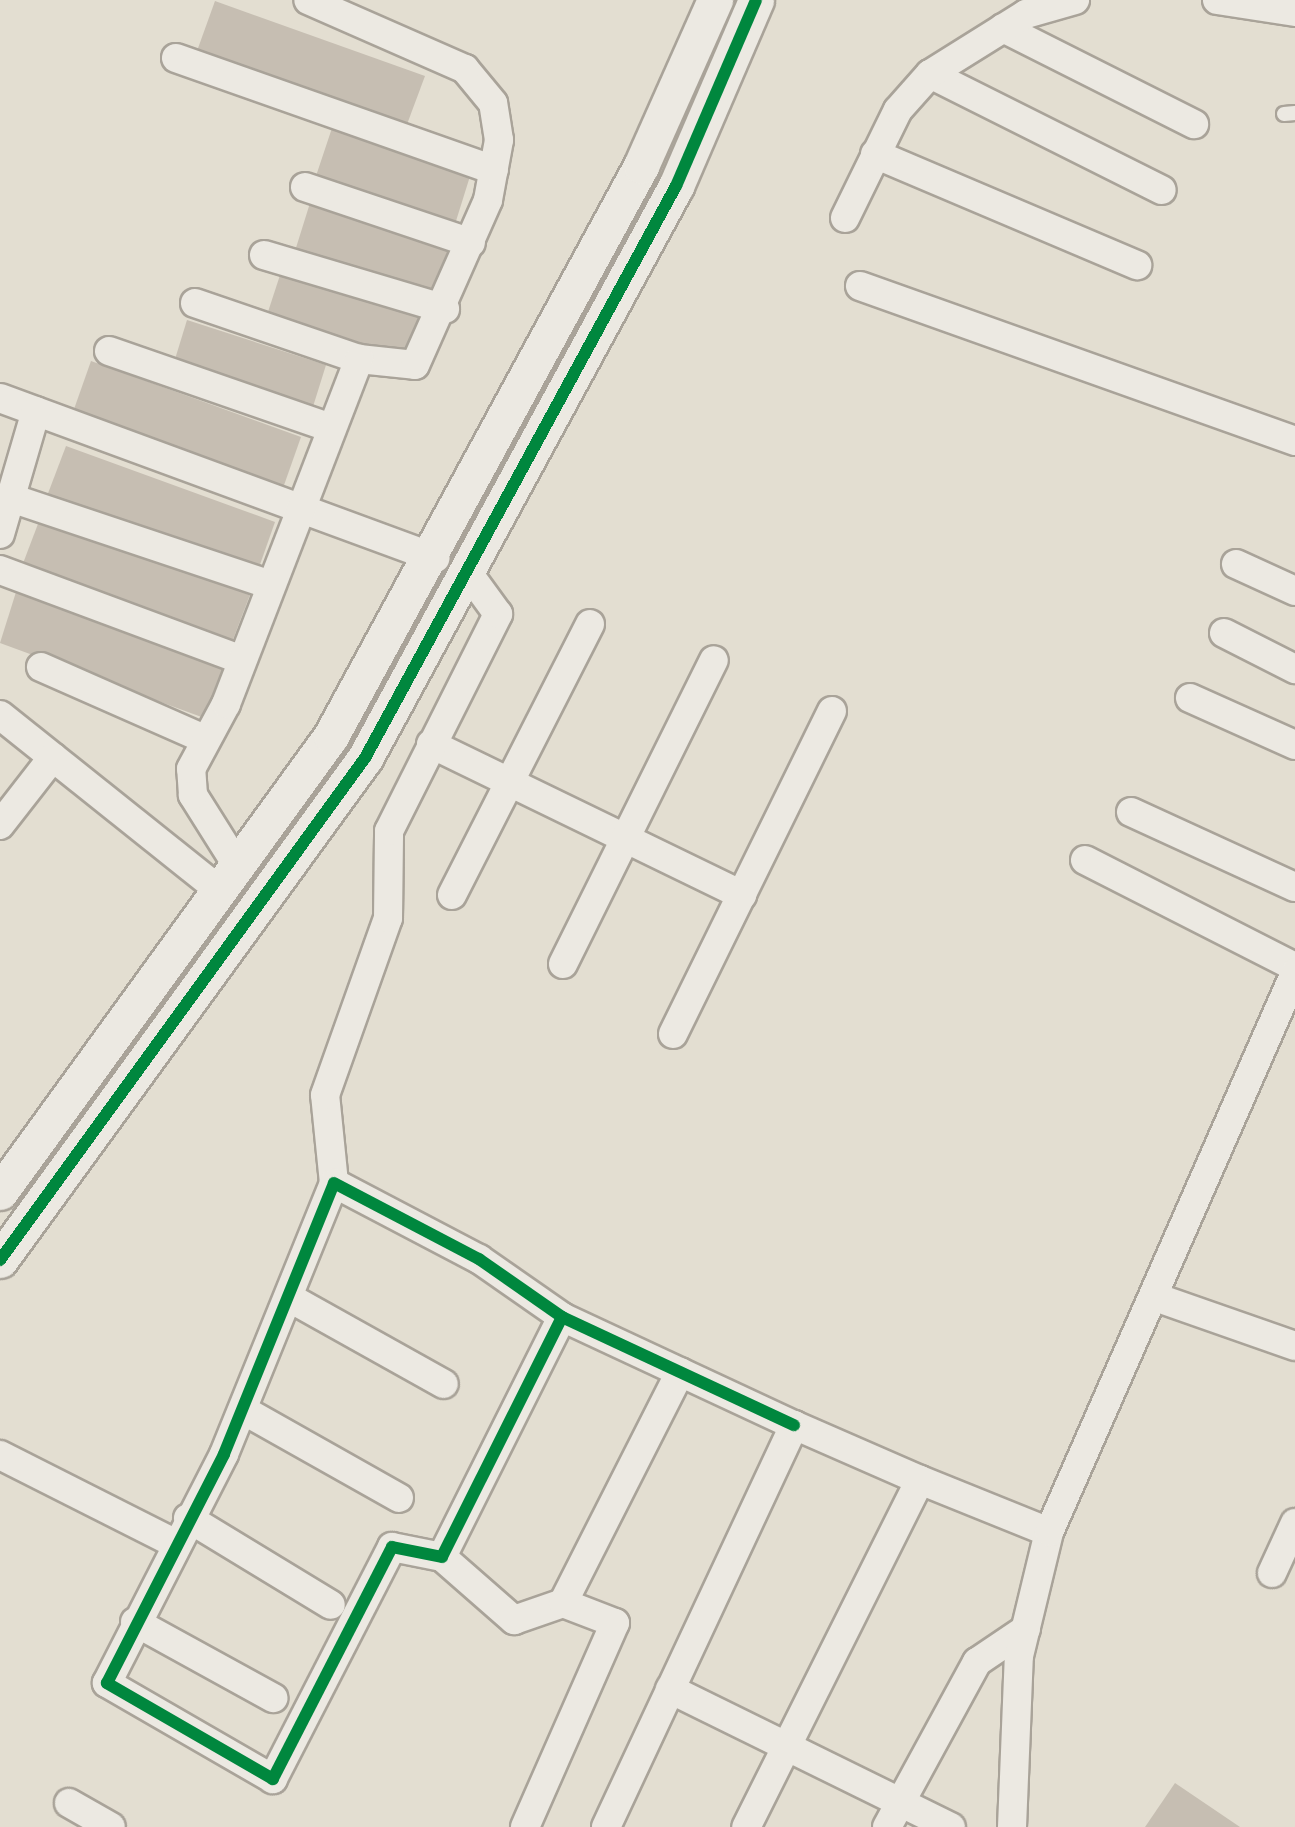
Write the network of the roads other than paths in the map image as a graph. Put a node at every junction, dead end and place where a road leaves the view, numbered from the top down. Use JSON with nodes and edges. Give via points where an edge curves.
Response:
{"nodes":[{"id":1,"x":308,"y":0,"type":"edge"},
{"id":2,"x":715,"y":0,"type":"edge"},
{"id":3,"x":756,"y":0,"type":"edge"},
{"id":4,"x":1075,"y":0,"type":"edge"},
{"id":5,"x":1217,"y":0,"type":"edge"},
{"id":6,"x":1295,"y":12,"type":"edge"},
{"id":7,"x":1003,"y":28,"type":"junction"},
{"id":8,"x":176,"y":58,"type":"dead end"},
{"id":9,"x":930,"y":74,"type":"junction"},
{"id":10,"x":1194,"y":124,"type":"dead end"},
{"id":11,"x":876,"y":154,"type":"junction"},
{"id":12,"x":494,"y":170,"type":"junction"},
{"id":13,"x":305,"y":187,"type":"dead end"},
{"id":14,"x":1162,"y":190,"type":"dead end"},
{"id":15,"x":845,"y":218,"type":"dead end"},
{"id":16,"x":471,"y":243,"type":"junction"},
{"id":17,"x":264,"y":255,"type":"dead end"},
{"id":18,"x":1137,"y":266,"type":"dead end"},
{"id":19,"x":860,"y":286,"type":"dead end"},
{"id":20,"x":195,"y":303,"type":"dead end"},
{"id":21,"x":445,"y":309,"type":"junction"},
{"id":22,"x":109,"y":351,"type":"dead end"},
{"id":23,"x":360,"y":359,"type":"junction"},
{"id":24,"x":0,"y":398,"type":"edge"},
{"id":25,"x":36,"y":411,"type":"junction"},
{"id":26,"x":331,"y":428,"type":"junction"},
{"id":27,"x":1295,"y":441,"type":"edge"},
{"id":28,"x":10,"y":498,"type":"junction"},
{"id":29,"x":299,"y":508,"type":"junction"},
{"id":30,"x":0,"y":534,"type":"edge"},
{"id":31,"x":436,"y":558,"type":"junction"},
{"id":32,"x":1236,"y":564,"type":"dead end"},
{"id":33,"x":0,"y":570,"type":"edge"},
{"id":34,"x":471,"y":577,"type":"junction"},
{"id":35,"x":270,"y":585,"type":"junction"},
{"id":36,"x":1295,"y":591,"type":"edge"},
{"id":37,"x":590,"y":624,"type":"dead end"},
{"id":38,"x":1224,"y":633,"type":"dead end"},
{"id":39,"x":242,"y":660,"type":"junction"},
{"id":40,"x":714,"y":660,"type":"dead end"},
{"id":41,"x":41,"y":667,"type":"dead end"},
{"id":42,"x":1295,"y":669,"type":"edge"},
{"id":43,"x":1190,"y":698,"type":"dead end"},
{"id":44,"x":832,"y":712,"type":"dead end"},
{"id":45,"x":0,"y":714,"type":"edge"},
{"id":46,"x":202,"y":738,"type":"junction"},
{"id":47,"x":431,"y":744,"type":"junction"},
{"id":48,"x":1295,"y":745,"type":"edge"},
{"id":49,"x":53,"y":757,"type":"junction"},
{"id":50,"x":510,"y":781,"type":"junction"},
{"id":51,"x":1132,"y":812,"type":"dead end"},
{"id":52,"x":0,"y":825,"type":"edge"},
{"id":53,"x":626,"y":838,"type":"junction"},
{"id":54,"x":1084,"y":860,"type":"dead end"},
{"id":55,"x":228,"y":878,"type":"junction"},
{"id":56,"x":1295,"y":887,"type":"edge"},
{"id":57,"x":742,"y":895,"type":"junction"},
{"id":58,"x":452,"y":896,"type":"dead end"},
{"id":59,"x":563,"y":964,"type":"dead end"},
{"id":60,"x":1295,"y":970,"type":"edge"},
{"id":61,"x":673,"y":1034,"type":"dead end"},
{"id":62,"x":334,"y":1184,"type":"junction"},
{"id":63,"x":0,"y":1192,"type":"edge"},
{"id":64,"x":0,"y":1260,"type":"edge"},
{"id":65,"x":1155,"y":1297,"type":"junction"},
{"id":66,"x":290,"y":1298,"type":"junction"},
{"id":67,"x":562,"y":1317,"type":"junction"},
{"id":68,"x":1295,"y":1346,"type":"edge"},
{"id":69,"x":680,"y":1372,"type":"junction"},
{"id":70,"x":444,"y":1384,"type":"dead end"},
{"id":71,"x":244,"y":1410,"type":"junction"},
{"id":72,"x":794,"y":1425,"type":"junction"},
{"id":73,"x":0,"y":1455,"type":"edge"},
{"id":74,"x":920,"y":1480,"type":"junction"},
{"id":75,"x":398,"y":1498,"type":"dead end"},
{"id":76,"x":188,"y":1518,"type":"junction"},
{"id":77,"x":1295,"y":1523,"type":"edge"},
{"id":78,"x":1049,"y":1532,"type":"junction"},
{"id":79,"x":174,"y":1544,"type":"junction"},
{"id":80,"x":442,"y":1556,"type":"junction"},
{"id":81,"x":1272,"y":1573,"type":"dead end"},
{"id":82,"x":563,"y":1602,"type":"junction"},
{"id":83,"x":331,"y":1604,"type":"dead end"},
{"id":84,"x":134,"y":1622,"type":"junction"},
{"id":85,"x":1026,"y":1629,"type":"junction"},
{"id":86,"x":670,"y":1690,"type":"junction"},
{"id":87,"x":273,"y":1698,"type":"dead end"},
{"id":88,"x":786,"y":1746,"type":"junction"},
{"id":89,"x":70,"y":1802,"type":"dead end"},
{"id":90,"x":893,"y":1814,"type":"edge"},
{"id":91,"x":111,"y":1827,"type":"edge"},
{"id":92,"x":525,"y":1827,"type":"edge"},
{"id":93,"x":606,"y":1827,"type":"edge"},
{"id":94,"x":746,"y":1827,"type":"edge"},
{"id":95,"x":951,"y":1827,"type":"edge"},
{"id":96,"x":1012,"y":1827,"type":"edge"}],
"edges":[{"from":1,"to":12,"type":"street","via":[[465,69],[492,102]]},
{"from":2,"to":31,"type":"street","via":[[641,166]]},
{"from":3,"to":34,"type":"street","via":[[676,186]]},
{"from":4,"to":7,"type":"street"},
{"from":5,"to":6,"type":"street"},
{"from":7,"to":9,"type":"street"},
{"from":7,"to":10,"type":"street"},
{"from":8,"to":12,"type":"street"},
{"from":9,"to":11,"type":"street"},
{"from":9,"to":14,"type":"street"},
{"from":11,"to":15,"type":"street"},
{"from":11,"to":18,"type":"street"},
{"from":12,"to":16,"type":"street"},
{"from":13,"to":16,"type":"street"},
{"from":16,"to":21,"type":"street"},
{"from":17,"to":21,"type":"street"},
{"from":19,"to":27,"type":"street"},
{"from":20,"to":23,"type":"street"},
{"from":21,"to":23,"type":"street","via":[[415,365]]},
{"from":22,"to":26,"type":"street"},
{"from":23,"to":26,"type":"street"},
{"from":24,"to":25,"type":"street"},
{"from":25,"to":28,"type":"street"},
{"from":25,"to":29,"type":"street"},
{"from":26,"to":29,"type":"street"},
{"from":28,"to":30,"type":"street"},
{"from":28,"to":35,"type":"street"},
{"from":29,"to":31,"type":"street"},
{"from":29,"to":35,"type":"street"},
{"from":31,"to":55,"type":"street","via":[[331,736]]},
{"from":32,"to":36,"type":"street"},
{"from":33,"to":39,"type":"street"},
{"from":34,"to":47,"type":"street","via":[[498,614]]},
{"from":34,"to":64,"type":"street","via":[[365,758]]},
{"from":35,"to":39,"type":"street"},
{"from":37,"to":50,"type":"street"},
{"from":38,"to":42,"type":"street"},
{"from":39,"to":46,"type":"street"},
{"from":40,"to":53,"type":"street"},
{"from":41,"to":46,"type":"street"},
{"from":43,"to":48,"type":"street"},
{"from":44,"to":57,"type":"street"},
{"from":45,"to":49,"type":"street"},
{"from":46,"to":55,"type":"street","via":[[193,795]]},
{"from":47,"to":50,"type":"street"},
{"from":47,"to":62,"type":"street","via":[[389,831],[388,918],[332,1052],[325,1094]]},
{"from":49,"to":52,"type":"street"},
{"from":49,"to":55,"type":"street"},
{"from":50,"to":53,"type":"street"},
{"from":50,"to":58,"type":"street"},
{"from":51,"to":56,"type":"street"},
{"from":53,"to":57,"type":"street"},
{"from":53,"to":59,"type":"street"},
{"from":54,"to":60,"type":"street"},
{"from":55,"to":63,"type":"street"},
{"from":57,"to":61,"type":"street"},
{"from":60,"to":65,"type":"street"},
{"from":62,"to":66,"type":"street"},
{"from":62,"to":67,"type":"street","via":[[479,1259]]},
{"from":65,"to":68,"type":"street"},
{"from":65,"to":78,"type":"street"},
{"from":66,"to":70,"type":"street"},
{"from":66,"to":71,"type":"street"},
{"from":67,"to":69,"type":"street"},
{"from":67,"to":80,"type":"street"},
{"from":69,"to":72,"type":"street"},
{"from":69,"to":82,"type":"street"},
{"from":71,"to":75,"type":"street"},
{"from":71,"to":76,"type":"street"},
{"from":72,"to":74,"type":"street"},
{"from":72,"to":86,"type":"street"},
{"from":73,"to":79,"type":"street"},
{"from":74,"to":78,"type":"street"},
{"from":74,"to":88,"type":"street"},
{"from":76,"to":79,"type":"street"},
{"from":76,"to":83,"type":"street"},
{"from":77,"to":81,"type":"street"},
{"from":78,"to":85,"type":"street"},
{"from":79,"to":84,"type":"street"},
{"from":80,"to":82,"type":"street","via":[[514,1620]]},
{"from":80,"to":84,"type":"street","via":[[392,1547],[273,1780],[107,1683]]},
{"from":82,"to":92,"type":"street","via":[[615,1623]]},
{"from":84,"to":87,"type":"street"},
{"from":85,"to":90,"type":"street","via":[[977,1662]]},
{"from":85,"to":96,"type":"street"},
{"from":86,"to":88,"type":"street"},
{"from":86,"to":93,"type":"street"},
{"from":88,"to":90,"type":"street"},
{"from":88,"to":94,"type":"street"},
{"from":89,"to":91,"type":"street"},
{"from":90,"to":95,"type":"street"}]}
